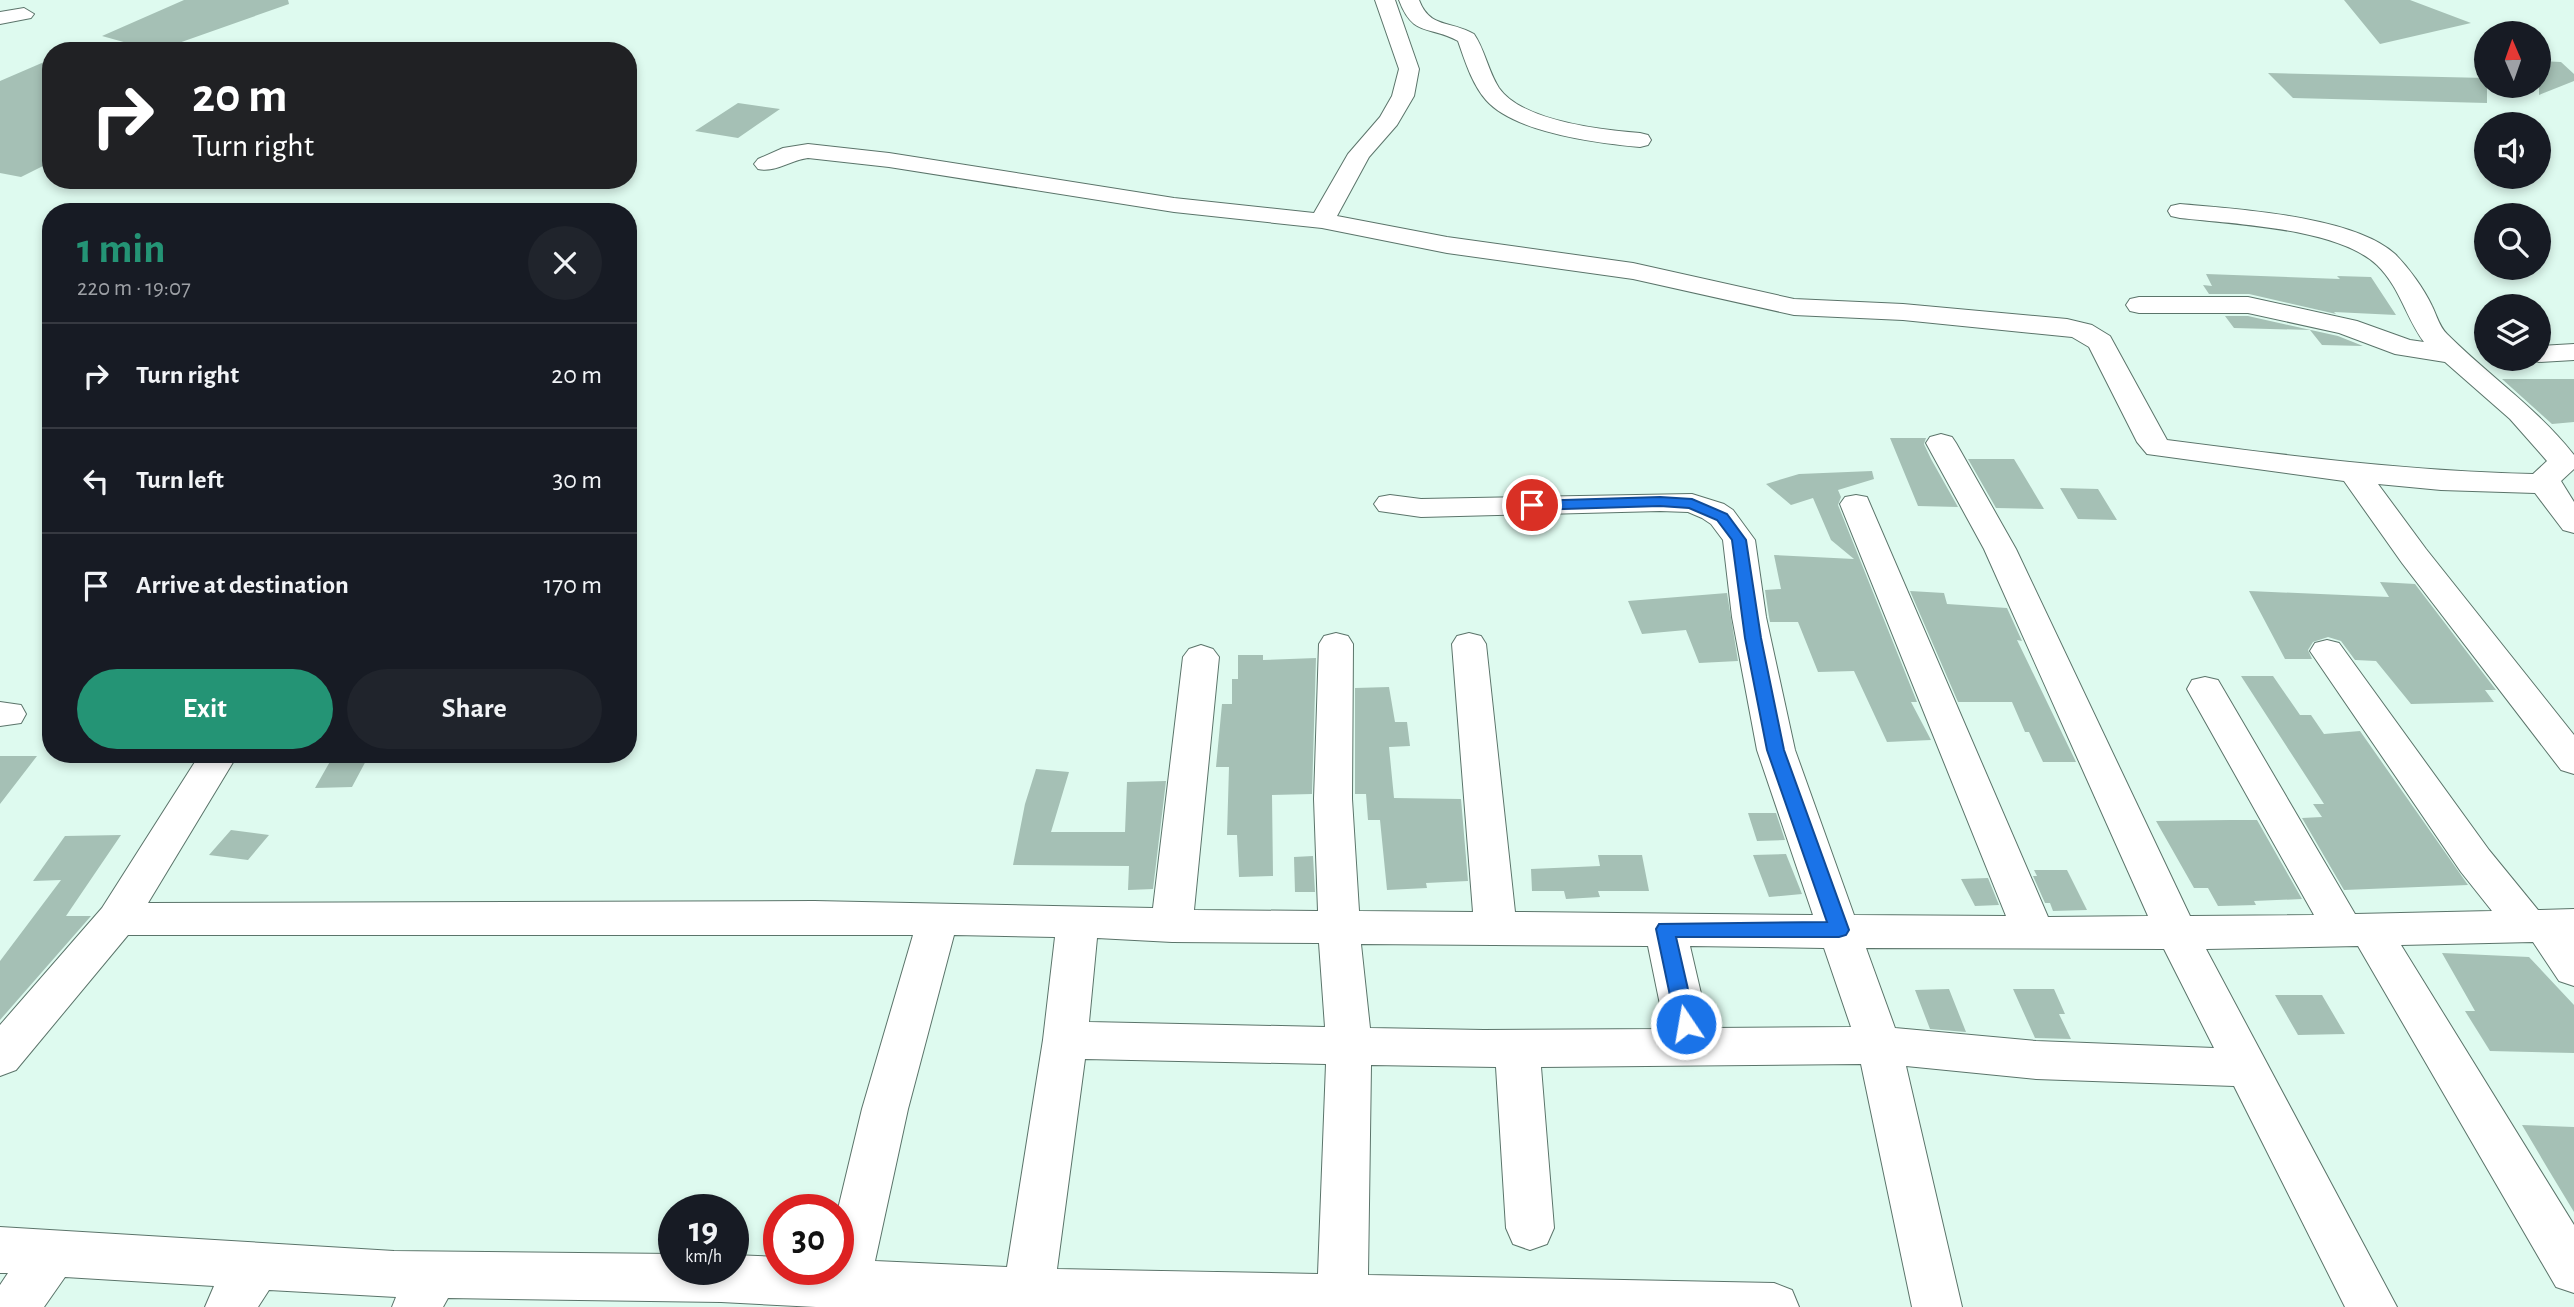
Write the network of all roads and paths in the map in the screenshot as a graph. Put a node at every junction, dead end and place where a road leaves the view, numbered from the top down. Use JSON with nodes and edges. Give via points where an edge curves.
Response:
{"nodes":[{"id":1,"x":1385,"y":0,"type":"edge"},
{"id":2,"x":1409,"y":0,"type":"edge"},
{"id":3,"x":24,"y":14,"type":"dead end"},
{"id":4,"x":0,"y":18,"type":"edge"},
{"id":5,"x":1640,"y":140,"type":"dead end"},
{"id":6,"x":766,"y":164,"type":"dead end"},
{"id":7,"x":2180,"y":211,"type":"dead end"},
{"id":8,"x":1322,"y":220,"type":"junction"},
{"id":9,"x":2139,"y":305,"type":"dead end"},
{"id":10,"x":2574,"y":352,"type":"edge"},
{"id":11,"x":2551,"y":353,"type":"edge"},
{"id":12,"x":2458,"y":358,"type":"junction"},
{"id":13,"x":2474,"y":358,"type":"edge"},
{"id":14,"x":1941,"y":443,"type":"dead end"},
{"id":15,"x":2354,"y":473,"type":"junction"},
{"id":16,"x":2566,"y":493,"type":"edge"},
{"id":17,"x":1390,"y":504,"type":"dead end"},
{"id":18,"x":1856,"y":504,"type":"dead end"},
{"id":19,"x":1469,"y":643,"type":"dead end"},
{"id":20,"x":1336,"y":644,"type":"dead end"},
{"id":21,"x":2327,"y":651,"type":"dead end"},
{"id":22,"x":1201,"y":657,"type":"dead end"},
{"id":23,"x":2205,"y":688,"type":"dead end"},
{"id":24,"x":2570,"y":752,"type":"edge"},
{"id":25,"x":213,"y":763,"type":"edge"},
{"id":26,"x":117,"y":919,"type":"junction"},
{"id":27,"x":938,"y":919,"type":"junction"},
{"id":28,"x":1078,"y":921,"type":"junction"},
{"id":29,"x":2548,"y":925,"type":"edge"},
{"id":30,"x":1172,"y":926,"type":"junction"},
{"id":31,"x":1339,"y":928,"type":"junction"},
{"id":32,"x":1495,"y":929,"type":"junction"},
{"id":33,"x":1665,"y":929,"type":"junction"},
{"id":34,"x":1839,"y":930,"type":"junction"},
{"id":35,"x":2176,"y":931,"type":"junction"},
{"id":36,"x":2357,"y":931,"type":"junction"},
{"id":37,"x":2034,"y":933,"type":"junction"},
{"id":38,"x":2574,"y":969,"type":"edge"},
{"id":39,"x":1065,"y":1040,"type":"junction"},
{"id":40,"x":1879,"y":1045,"type":"junction"},
{"id":41,"x":1349,"y":1046,"type":"junction"},
{"id":42,"x":1691,"y":1047,"type":"junction"},
{"id":43,"x":1517,"y":1049,"type":"junction"},
{"id":44,"x":0,"y":1057,"type":"edge"},
{"id":45,"x":2248,"y":1068,"type":"junction"},
{"id":46,"x":1530,"y":1228,"type":"dead end"},
{"id":47,"x":0,"y":1250,"type":"edge"},
{"id":48,"x":53,"y":1253,"type":"junction"},
{"id":49,"x":256,"y":1266,"type":"junction"},
{"id":50,"x":2574,"y":1270,"type":"edge"},
{"id":51,"x":425,"y":1291,"type":"edge"},
{"id":52,"x":625,"y":1292,"type":"edge"},
{"id":53,"x":842,"y":1295,"type":"edge"},
{"id":54,"x":1028,"y":1300,"type":"edge"},
{"id":55,"x":1342,"y":1303,"type":"edge"},
{"id":56,"x":14,"y":1307,"type":"edge"},
{"id":57,"x":230,"y":1307,"type":"edge"},
{"id":58,"x":1774,"y":1307,"type":"edge"},
{"id":59,"x":1937,"y":1307,"type":"edge"},
{"id":60,"x":2372,"y":1307,"type":"edge"}],
"edges":[{"from":1,"to":8,"type":"street","via":[[1409,69],[1403,96],[1359,154]]},
{"from":2,"to":5,"type":"street","via":[[1419,22],[1467,38],[1493,96],[1511,110],[1540,122]]},
{"from":3,"to":4,"type":"street"},
{"from":6,"to":8,"type":"street","via":[[808,150],[1219,212]]},
{"from":7,"to":12,"type":"street","via":[[2270,222],[2371,248],[2385,258],[2420,307],[2428,328]]},
{"from":8,"to":15,"type":"street","via":[[1447,245],[1633,271],[1794,307],[1964,317],[2082,331],[2100,342],[2158,447]]},
{"from":9,"to":12,"type":"street","via":[[2248,305]]},
{"from":10,"to":11,"type":"street"},
{"from":12,"to":13,"type":"street"},
{"from":12,"to":16,"type":"street","via":[[2486,381]]},
{"from":14,"to":35,"type":"street","via":[[2000,549]]},
{"from":15,"to":16,"type":"street"},
{"from":15,"to":24,"type":"street"},
{"from":17,"to":34,"type":"street","via":[[1421,509],[1692,503],[1722,517],[1739,540],[1749,617],[1776,750]]},
{"from":18,"to":37,"type":"street"},
{"from":19,"to":32,"type":"street"},
{"from":20,"to":31,"type":"street","via":[[1334,799]]},
{"from":21,"to":29,"type":"street","via":[[2475,861]]},
{"from":22,"to":30,"type":"street"},
{"from":23,"to":36,"type":"street"},
{"from":25,"to":26,"type":"street"},
{"from":26,"to":27,"type":"street"},
{"from":26,"to":44,"type":"street"},
{"from":27,"to":28,"type":"street"},
{"from":27,"to":53,"type":"street","via":[[885,1109]]},
{"from":28,"to":30,"type":"street"},
{"from":28,"to":39,"type":"street"},
{"from":29,"to":36,"type":"street"},
{"from":29,"to":38,"type":"street"},
{"from":30,"to":31,"type":"street"},
{"from":31,"to":32,"type":"street"},
{"from":31,"to":41,"type":"street"},
{"from":32,"to":33,"type":"street"},
{"from":33,"to":34,"type":"street"},
{"from":33,"to":42,"type":"street"},
{"from":34,"to":37,"type":"street"},
{"from":34,"to":40,"type":"street"},
{"from":35,"to":36,"type":"street"},
{"from":35,"to":37,"type":"street"},
{"from":35,"to":45,"type":"street"},
{"from":36,"to":50,"type":"street"},
{"from":39,"to":41,"type":"street"},
{"from":39,"to":54,"type":"street"},
{"from":40,"to":42,"type":"street"},
{"from":40,"to":45,"type":"street","via":[[2036,1060]]},
{"from":40,"to":59,"type":"street"},
{"from":41,"to":43,"type":"street"},
{"from":41,"to":55,"type":"street"},
{"from":42,"to":43,"type":"street"},
{"from":43,"to":46,"type":"street"},
{"from":45,"to":60,"type":"street"},
{"from":47,"to":48,"type":"street"},
{"from":48,"to":49,"type":"street"},
{"from":48,"to":56,"type":"street"},
{"from":49,"to":51,"type":"street"},
{"from":49,"to":57,"type":"street"},
{"from":51,"to":52,"type":"street"},
{"from":52,"to":53,"type":"street","via":[[721,1278]]},
{"from":53,"to":54,"type":"street"},
{"from":54,"to":55,"type":"street"},
{"from":55,"to":58,"type":"street"}]}
